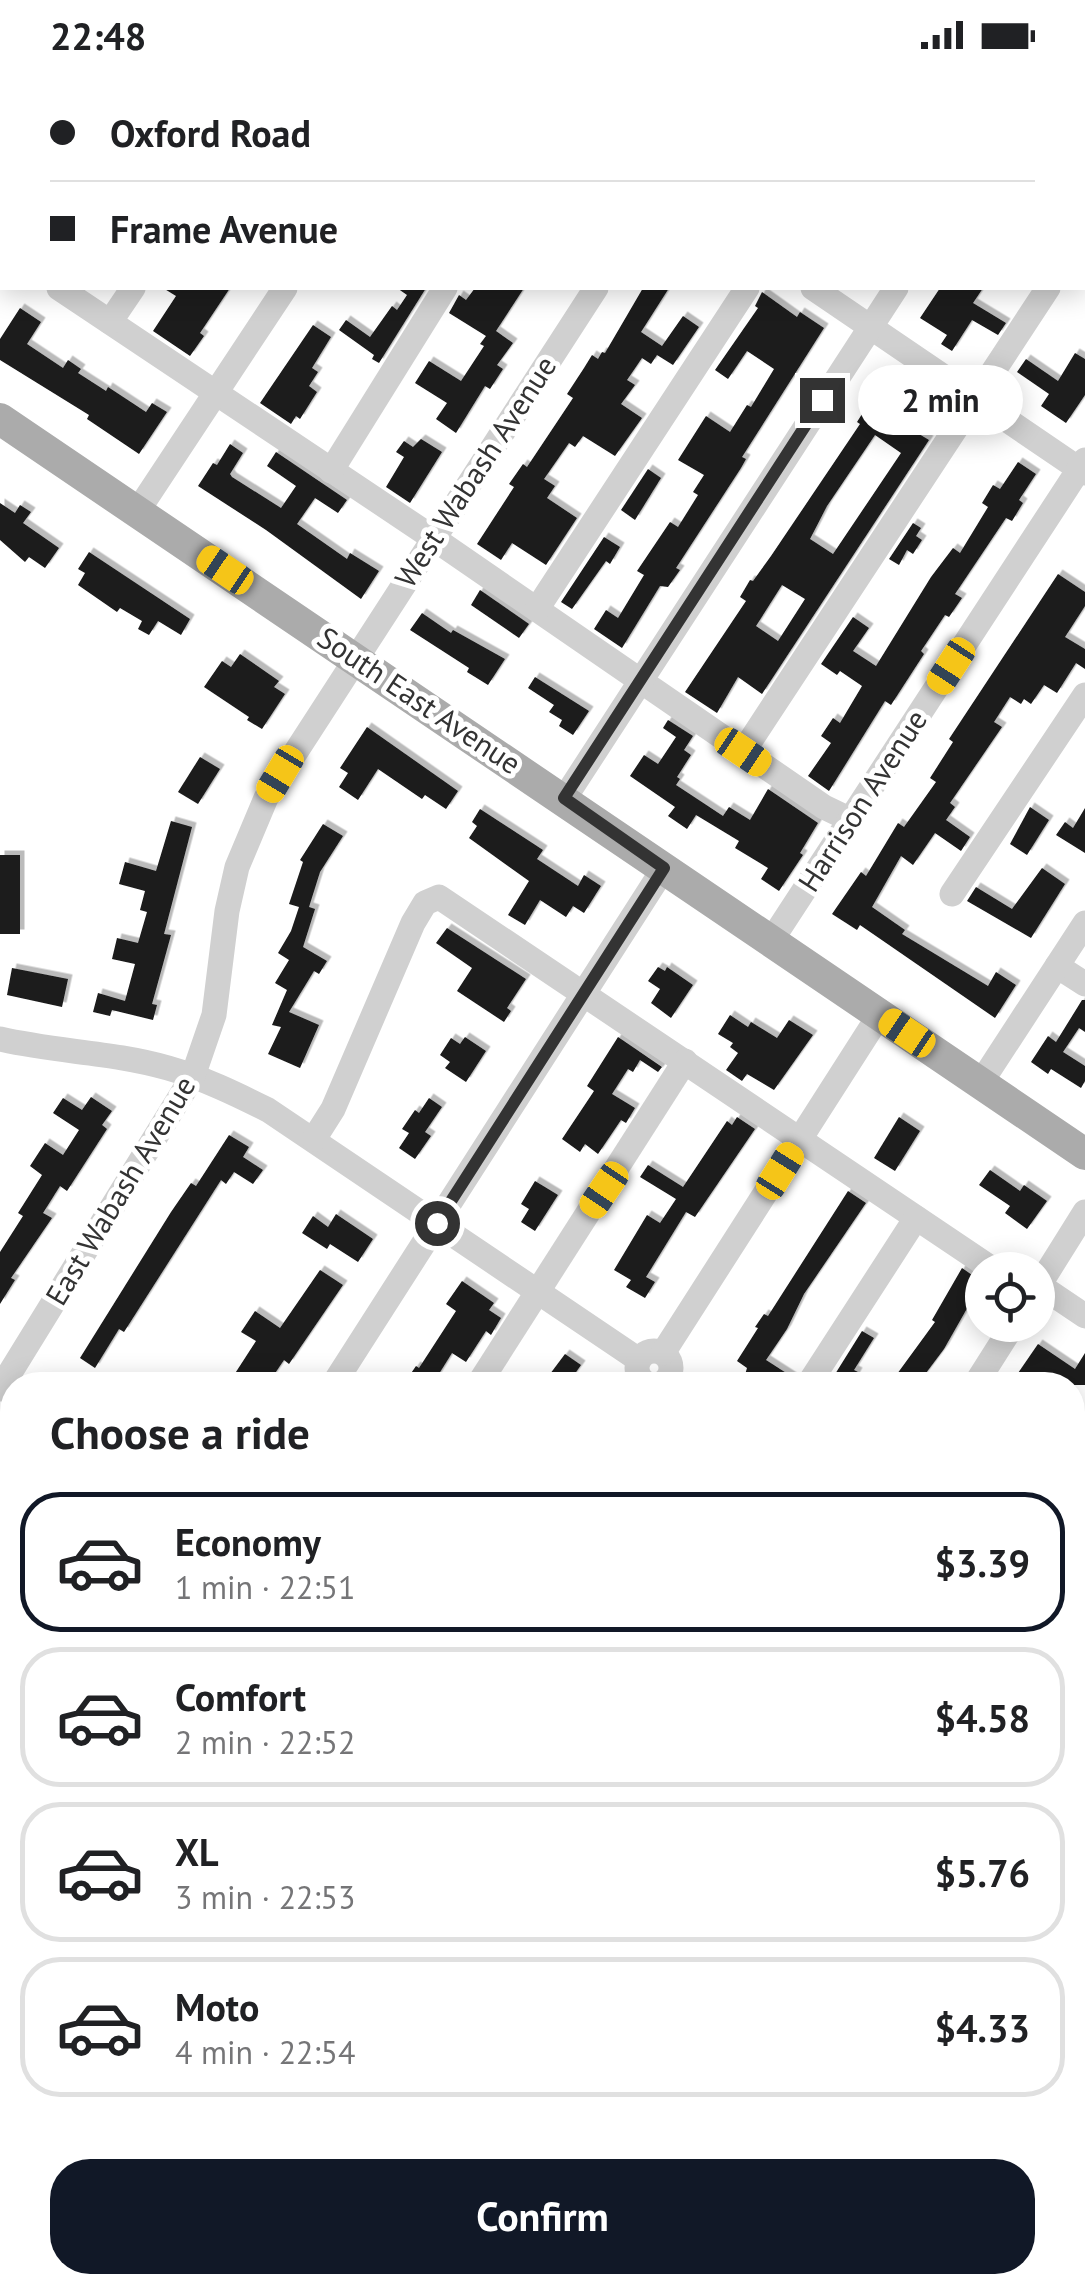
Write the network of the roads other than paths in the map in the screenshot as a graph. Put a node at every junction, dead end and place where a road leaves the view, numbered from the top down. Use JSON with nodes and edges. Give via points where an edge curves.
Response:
{"nodes":[{"id":1,"x":62,"y":290,"type":"edge"},
{"id":2,"x":132,"y":290,"type":"edge"},
{"id":3,"x":284,"y":290,"type":"edge"},
{"id":4,"x":443,"y":290,"type":"edge"},
{"id":5,"x":595,"y":290,"type":"edge"},
{"id":6,"x":746,"y":290,"type":"edge"},
{"id":7,"x":816,"y":290,"type":"edge"},
{"id":8,"x":895,"y":290,"type":"edge"},
{"id":9,"x":1047,"y":290,"type":"edge"},
{"id":10,"x":110,"y":322,"type":"junction"},
{"id":11,"x":870,"y":327,"type":"junction"},
{"id":12,"x":215,"y":392,"type":"junction"},
{"id":13,"x":976,"y":398,"type":"junction"},
{"id":14,"x":0,"y":419,"type":"edge"},
{"id":15,"x":1083,"y":467,"type":"edge"},
{"id":16,"x":331,"y":471,"type":"junction"},
{"id":17,"x":137,"y":512,"type":"junction"},
{"id":18,"x":433,"y":538,"type":"junction"},
{"id":19,"x":537,"y":609,"type":"junction"},
{"id":20,"x":354,"y":657,"type":"junction"},
{"id":21,"x":641,"y":680,"type":"junction"},
{"id":22,"x":1085,"y":694,"type":"edge"},
{"id":23,"x":743,"y":752,"type":"junction"},
{"id":24,"x":564,"y":798,"type":"junction"},
{"id":25,"x":851,"y":820,"type":"junction"},
{"id":26,"x":664,"y":868,"type":"junction"},
{"id":27,"x":952,"y":894,"type":"dead end"},
{"id":28,"x":1085,"y":923,"type":"edge"},
{"id":29,"x":771,"y":941,"type":"junction"},
{"id":30,"x":1057,"y":966,"type":"junction"},
{"id":31,"x":1085,"y":984,"type":"edge"},
{"id":32,"x":584,"y":992,"type":"junction"},
{"id":33,"x":880,"y":1014,"type":"junction"},
{"id":34,"x":0,"y":1040,"type":"edge"},
{"id":35,"x":684,"y":1061,"type":"junction"},
{"id":36,"x":193,"y":1076,"type":"junction"},
{"id":37,"x":980,"y":1084,"type":"junction"},
{"id":38,"x":314,"y":1139,"type":"junction"},
{"id":39,"x":800,"y":1139,"type":"junction"},
{"id":40,"x":1085,"y":1154,"type":"edge"},
{"id":41,"x":1085,"y":1212,"type":"edge"},
{"id":42,"x":916,"y":1218,"type":"junction"},
{"id":43,"x":437,"y":1223,"type":"junction"},
{"id":44,"x":967,"y":1252,"type":"edge"},
{"id":45,"x":1055,"y":1259,"type":"edge"},
{"id":46,"x":538,"y":1291,"type":"junction"},
{"id":47,"x":1055,"y":1297,"type":"edge"},
{"id":48,"x":1085,"y":1316,"type":"edge"},
{"id":49,"x":1003,"y":1342,"type":"edge"},
{"id":50,"x":10,"y":1372,"type":"edge"},
{"id":51,"x":341,"y":1372,"type":"edge"},
{"id":52,"x":486,"y":1372,"type":"edge"},
{"id":53,"x":654,"y":1372,"type":"edge"},
{"id":54,"x":658,"y":1372,"type":"edge"},
{"id":55,"x":816,"y":1372,"type":"edge"},
{"id":56,"x":984,"y":1372,"type":"edge"}],
"edges":[{"from":1,"to":10,"type":"street"},
{"from":2,"to":10,"type":"street"},
{"from":3,"to":12,"type":"street"},
{"from":4,"to":16,"type":"street"},
{"from":5,"to":18,"type":"street","name":"West Wabash Avenue"},
{"from":6,"to":19,"type":"street"},
{"from":7,"to":11,"type":"street"},
{"from":8,"to":11,"type":"street"},
{"from":9,"to":13,"type":"street"},
{"from":10,"to":12,"type":"street"},
{"from":11,"to":13,"type":"street"},
{"from":11,"to":21,"type":"street"},
{"from":12,"to":16,"type":"street"},
{"from":12,"to":17,"type":"street"},
{"from":13,"to":15,"type":"street"},
{"from":13,"to":23,"type":"street"},
{"from":14,"to":17,"type":"main road","name":"South East Avenue"},
{"from":15,"to":25,"type":"street","name":"Harrison Avenue"},
{"from":16,"to":18,"type":"street"},
{"from":17,"to":20,"type":"main road","name":"South East Avenue"},
{"from":18,"to":19,"type":"street"},
{"from":18,"to":20,"type":"street","name":"West Wabash Avenue"},
{"from":19,"to":21,"type":"street"},
{"from":20,"to":24,"type":"main road","name":"South East Avenue"},
{"from":20,"to":36,"type":"street","name":"East Wabash Avenue","via":[[266,798],[243,848],[214,1015]]},
{"from":21,"to":23,"type":"street"},
{"from":21,"to":24,"type":"street"},
{"from":22,"to":27,"type":"street"},
{"from":23,"to":25,"type":"street"},
{"from":24,"to":26,"type":"main road","name":"South East Avenue"},
{"from":25,"to":29,"type":"street","name":"Harrison Avenue"},
{"from":26,"to":29,"type":"main road","name":"South East Avenue"},
{"from":26,"to":32,"type":"street"},
{"from":28,"to":30,"type":"street"},
{"from":29,"to":33,"type":"main road","name":"South East Avenue"},
{"from":30,"to":31,"type":"street"},
{"from":30,"to":37,"type":"street"},
{"from":32,"to":35,"type":"street"},
{"from":32,"to":38,"type":"street","via":[[452,903],[429,899],[334,1109]]},
{"from":32,"to":43,"type":"street"},
{"from":33,"to":37,"type":"main road","name":"South East Avenue"},
{"from":33,"to":39,"type":"street"},
{"from":34,"to":36,"type":"street"},
{"from":35,"to":39,"type":"street"},
{"from":35,"to":46,"type":"street"},
{"from":36,"to":38,"type":"street"},
{"from":36,"to":50,"type":"street","name":"East Wabash Avenue"},
{"from":37,"to":40,"type":"main road","name":"South East Avenue"},
{"from":38,"to":43,"type":"street"},
{"from":39,"to":42,"type":"street"},
{"from":39,"to":54,"type":"street"},
{"from":41,"to":45,"type":"street"},
{"from":42,"to":44,"type":"street"},
{"from":42,"to":55,"type":"street"},
{"from":43,"to":46,"type":"street"},
{"from":43,"to":51,"type":"street"},
{"from":46,"to":52,"type":"street"},
{"from":46,"to":53,"type":"street"},
{"from":47,"to":48,"type":"street"},
{"from":49,"to":56,"type":"street"}]}
